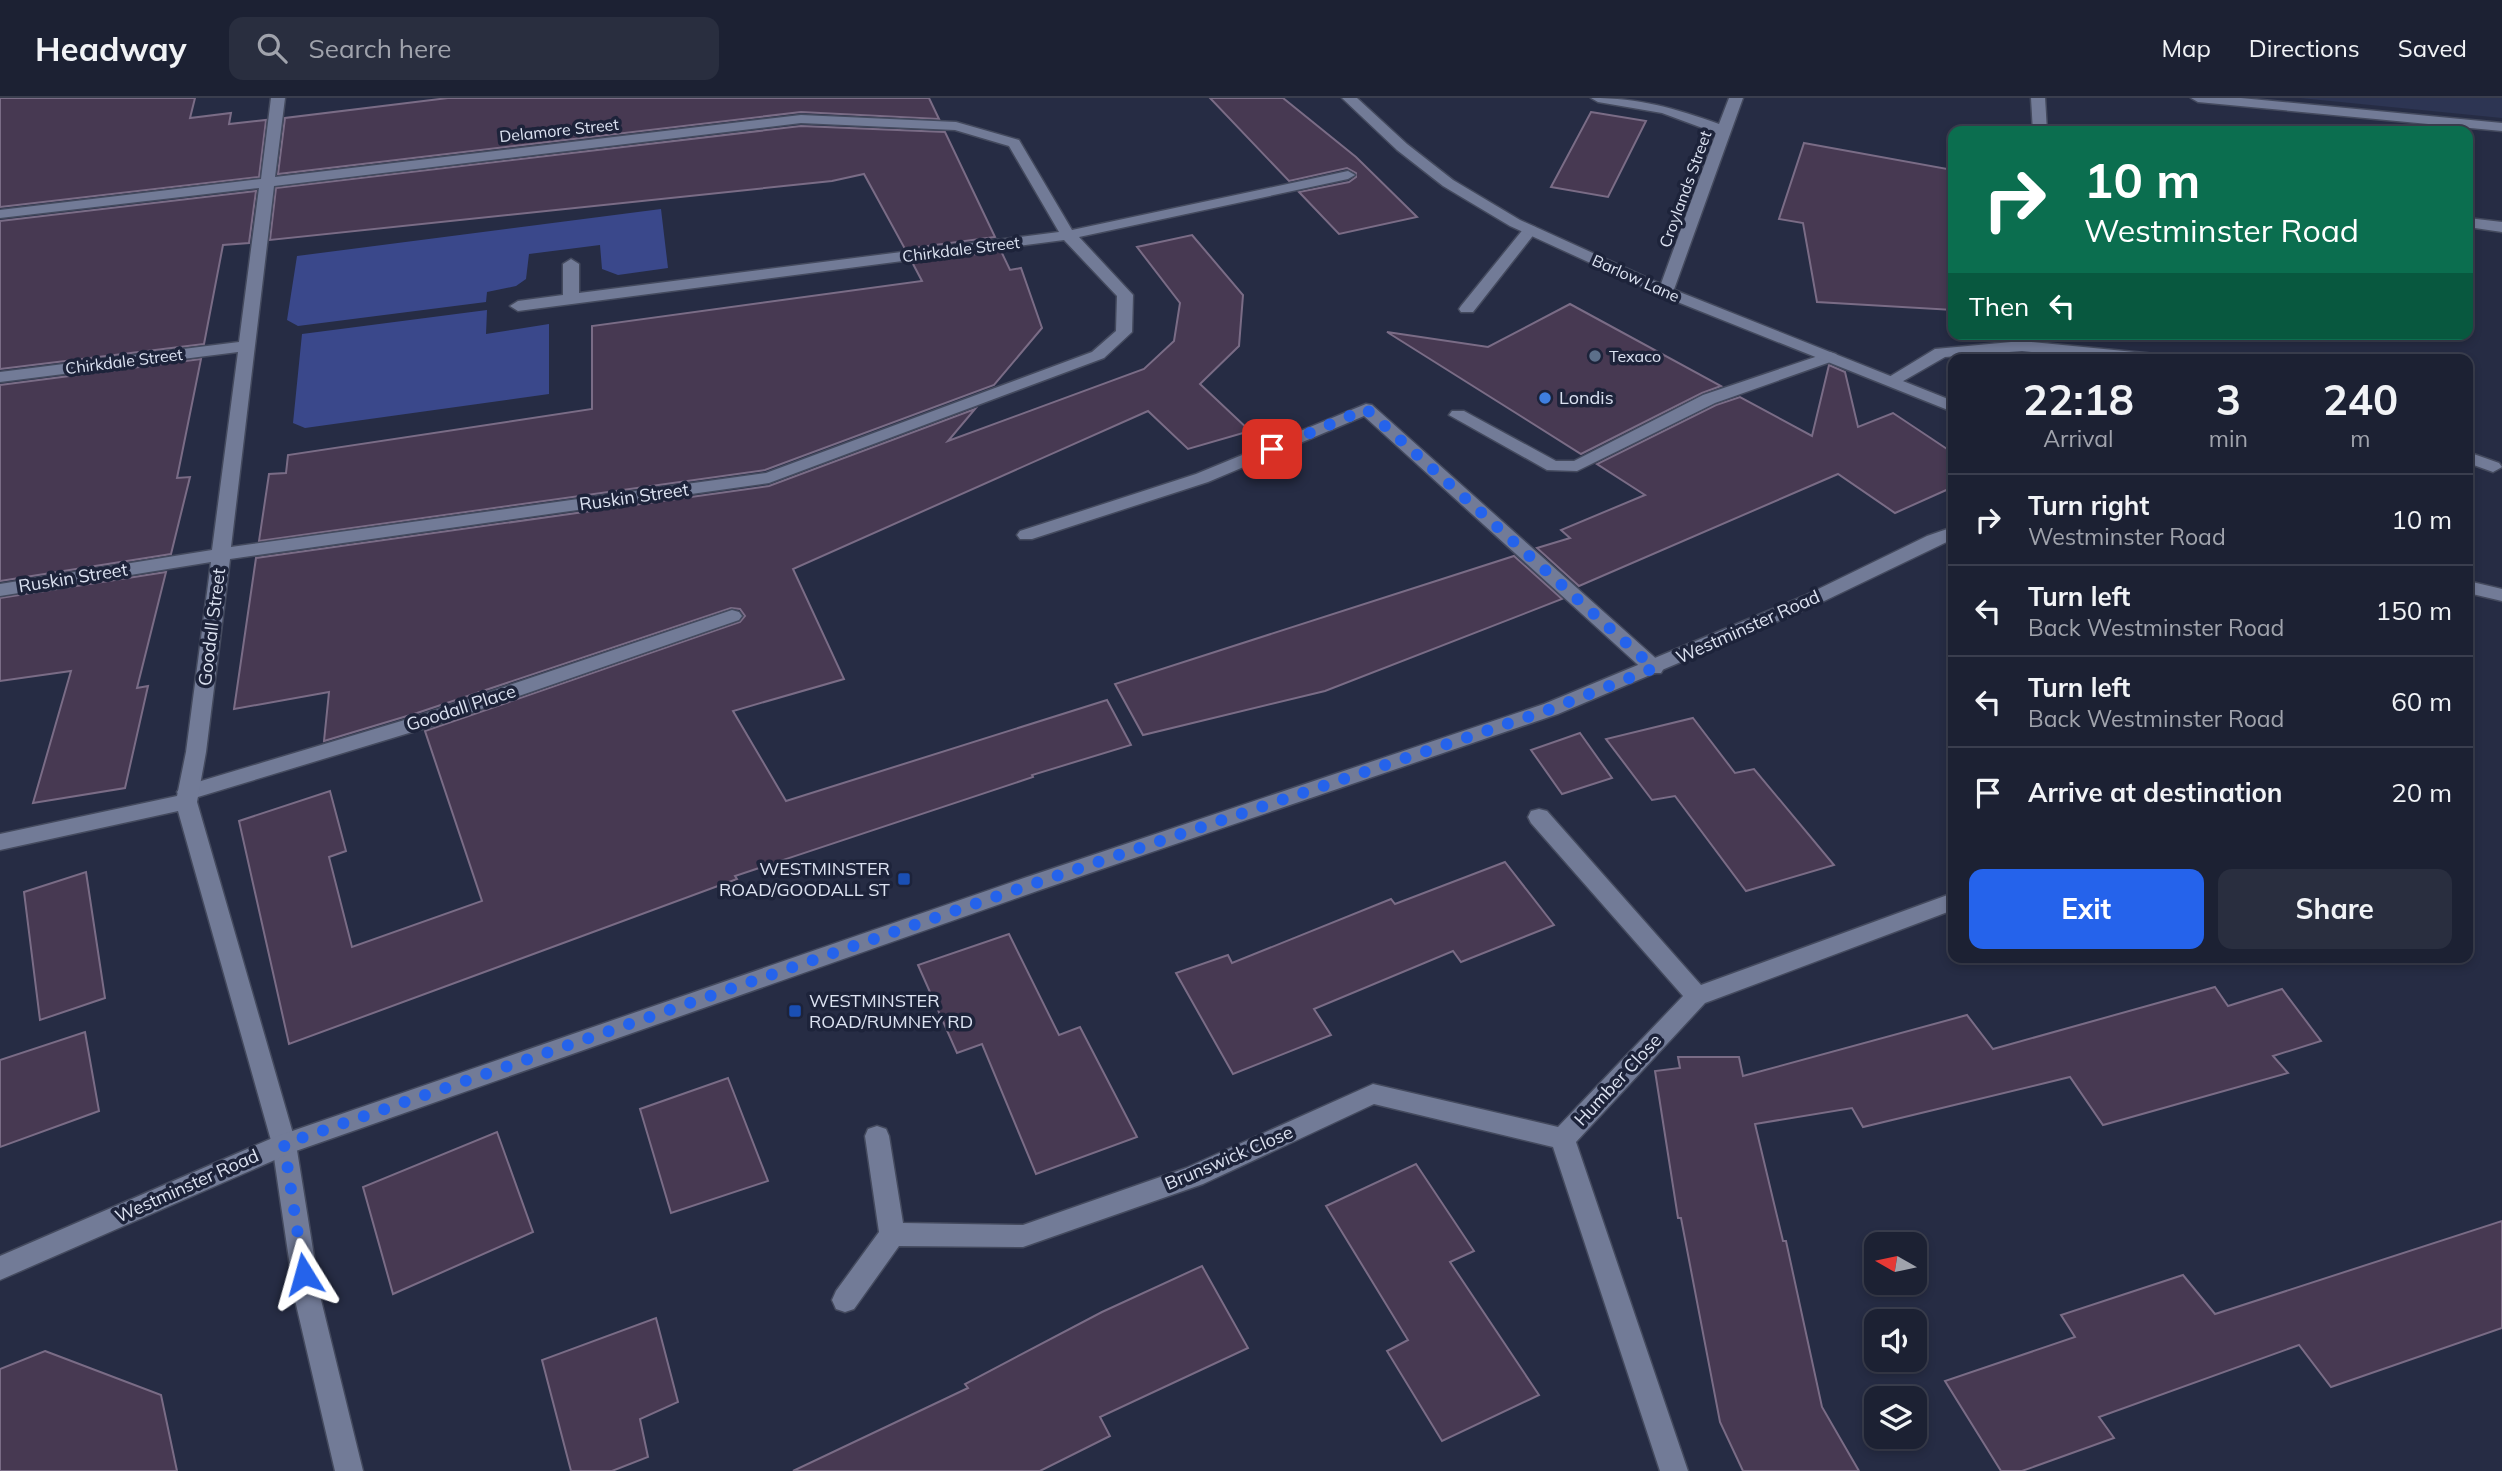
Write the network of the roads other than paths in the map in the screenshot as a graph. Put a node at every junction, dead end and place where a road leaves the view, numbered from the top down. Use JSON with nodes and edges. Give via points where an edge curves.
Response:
{"nodes":[{"id":1,"x":278,"y":98,"type":"edge"},
{"id":2,"x":1349,"y":98,"type":"edge"},
{"id":3,"x":1598,"y":98,"type":"edge"},
{"id":4,"x":1736,"y":98,"type":"edge"},
{"id":5,"x":2038,"y":98,"type":"edge"},
{"id":6,"x":2198,"y":98,"type":"edge"},
{"id":7,"x":2040,"y":126,"type":"edge"},
{"id":8,"x":2502,"y":127,"type":"edge"},
{"id":9,"x":1724,"y":131,"type":"junction"},
{"id":10,"x":1348,"y":175,"type":"dead end"},
{"id":11,"x":267,"y":181,"type":"junction"},
{"id":12,"x":0,"y":215,"type":"edge"},
{"id":13,"x":2473,"y":224,"type":"edge"},
{"id":14,"x":2502,"y":227,"type":"edge"},
{"id":15,"x":1530,"y":230,"type":"junction"},
{"id":16,"x":1068,"y":235,"type":"junction"},
{"id":17,"x":571,"y":264,"type":"dead end"},
{"id":18,"x":1666,"y":292,"type":"junction"},
{"id":19,"x":571,"y":299,"type":"junction"},
{"id":20,"x":518,"y":306,"type":"dead end"},
{"id":21,"x":1467,"y":309,"type":"dead end"},
{"id":22,"x":248,"y":346,"type":"junction"},
{"id":23,"x":2103,"y":354,"type":"edge"},
{"id":24,"x":1830,"y":357,"type":"junction"},
{"id":25,"x":0,"y":377,"type":"edge"},
{"id":26,"x":1892,"y":380,"type":"junction"},
{"id":27,"x":1948,"y":405,"type":"edge"},
{"id":28,"x":1458,"y":415,"type":"dead end"},
{"id":29,"x":2473,"y":459,"type":"edge"},
{"id":30,"x":2493,"y":467,"type":"dead end"},
{"id":31,"x":1026,"y":535,"type":"dead end"},
{"id":32,"x":1948,"y":535,"type":"edge"},
{"id":33,"x":221,"y":554,"type":"junction"},
{"id":34,"x":2473,"y":588,"type":"edge"},
{"id":35,"x":0,"y":590,"type":"edge"},
{"id":36,"x":2502,"y":595,"type":"edge"},
{"id":37,"x":732,"y":617,"type":"dead end"},
{"id":38,"x":1654,"y":668,"type":"junction"},
{"id":39,"x":187,"y":797,"type":"junction"},
{"id":40,"x":1539,"y":817,"type":"dead end"},
{"id":41,"x":0,"y":842,"type":"edge"},
{"id":42,"x":1948,"y":903,"type":"edge"},
{"id":43,"x":1698,"y":996,"type":"junction"},
{"id":44,"x":877,"y":1136,"type":"dead end"},
{"id":45,"x":1563,"y":1139,"type":"junction"},
{"id":46,"x":284,"y":1144,"type":"junction"},
{"id":47,"x":892,"y":1234,"type":"junction"},
{"id":48,"x":0,"y":1268,"type":"edge"},
{"id":49,"x":845,"y":1300,"type":"dead end"},
{"id":50,"x":349,"y":1471,"type":"edge"},
{"id":51,"x":1674,"y":1471,"type":"edge"}],
"edges":[{"from":1,"to":11,"type":"street","name":"Goodall Street"},
{"from":2,"to":15,"type":"street","name":"Barlow Lane","via":[[1448,183]]},
{"from":3,"to":9,"type":"street","via":[[1665,109]]},
{"from":4,"to":9,"type":"street","name":"Croylands Street"},
{"from":5,"to":7,"type":"street"},
{"from":6,"to":8,"type":"street","via":[[2325,116]]},
{"from":9,"to":18,"type":"street","name":"Croylands Street"},
{"from":10,"to":16,"type":"street","name":"Chirkdale Street"},
{"from":11,"to":12,"type":"street","name":"Delamore Street"},
{"from":11,"to":16,"type":"street","name":"Delamore Street","via":[[801,119],[883,121],[956,126],[1014,143]]},
{"from":11,"to":22,"type":"street","name":"Goodall Street"},
{"from":13,"to":14,"type":"street"},
{"from":15,"to":18,"type":"street","name":"Barlow Lane"},
{"from":15,"to":21,"type":"street"},
{"from":16,"to":19,"type":"street","name":"Chirkdale Street"},
{"from":16,"to":33,"type":"street","name":"Ruskin Street","via":[[1125,295],[1124,332],[1098,355],[769,478]]},
{"from":17,"to":19,"type":"street"},
{"from":18,"to":24,"type":"street","name":"Barlow Lane"},
{"from":19,"to":20,"type":"street","name":"Chirkdale Street"},
{"from":22,"to":25,"type":"street","name":"Chirkdale Street"},
{"from":22,"to":33,"type":"street","name":"Goodall Street"},
{"from":23,"to":26,"type":"street","via":[[2022,346],[1941,352]]},
{"from":24,"to":26,"type":"street","name":"Barlow Lane"},
{"from":24,"to":28,"type":"street","via":[[1709,399],[1577,466],[1553,466]]},
{"from":26,"to":27,"type":"street","name":"Barlow Lane"},
{"from":29,"to":30,"type":"street"},
{"from":31,"to":38,"type":"street","via":[[1202,478],[1366,409]]},
{"from":32,"to":38,"type":"street","name":"Westminster Road"},
{"from":33,"to":35,"type":"street","name":"Ruskin Street"},
{"from":33,"to":39,"type":"street","name":"Goodall Street"},
{"from":34,"to":36,"type":"street"},
{"from":37,"to":39,"type":"street","name":"Goodall Place"},
{"from":38,"to":46,"type":"street","name":"Westminster Road","via":[[1551,709]]},
{"from":39,"to":41,"type":"street","name":"Goodall Place"},
{"from":39,"to":46,"type":"street","name":"Goodall Street"},
{"from":40,"to":43,"type":"street"},
{"from":42,"to":43,"type":"street","name":"Humber Close"},
{"from":43,"to":45,"type":"street","name":"Humber Close"},
{"from":44,"to":47,"type":"street"},
{"from":45,"to":47,"type":"street","name":"Brunswick Close","via":[[1373,1094],[1194,1176],[1023,1236]]},
{"from":45,"to":51,"type":"street","name":"Humber Close"},
{"from":46,"to":48,"type":"street","name":"Westminster Road"},
{"from":46,"to":50,"type":"street","name":"Goodall Street","via":[[307,1300]]},
{"from":47,"to":49,"type":"street"}]}
